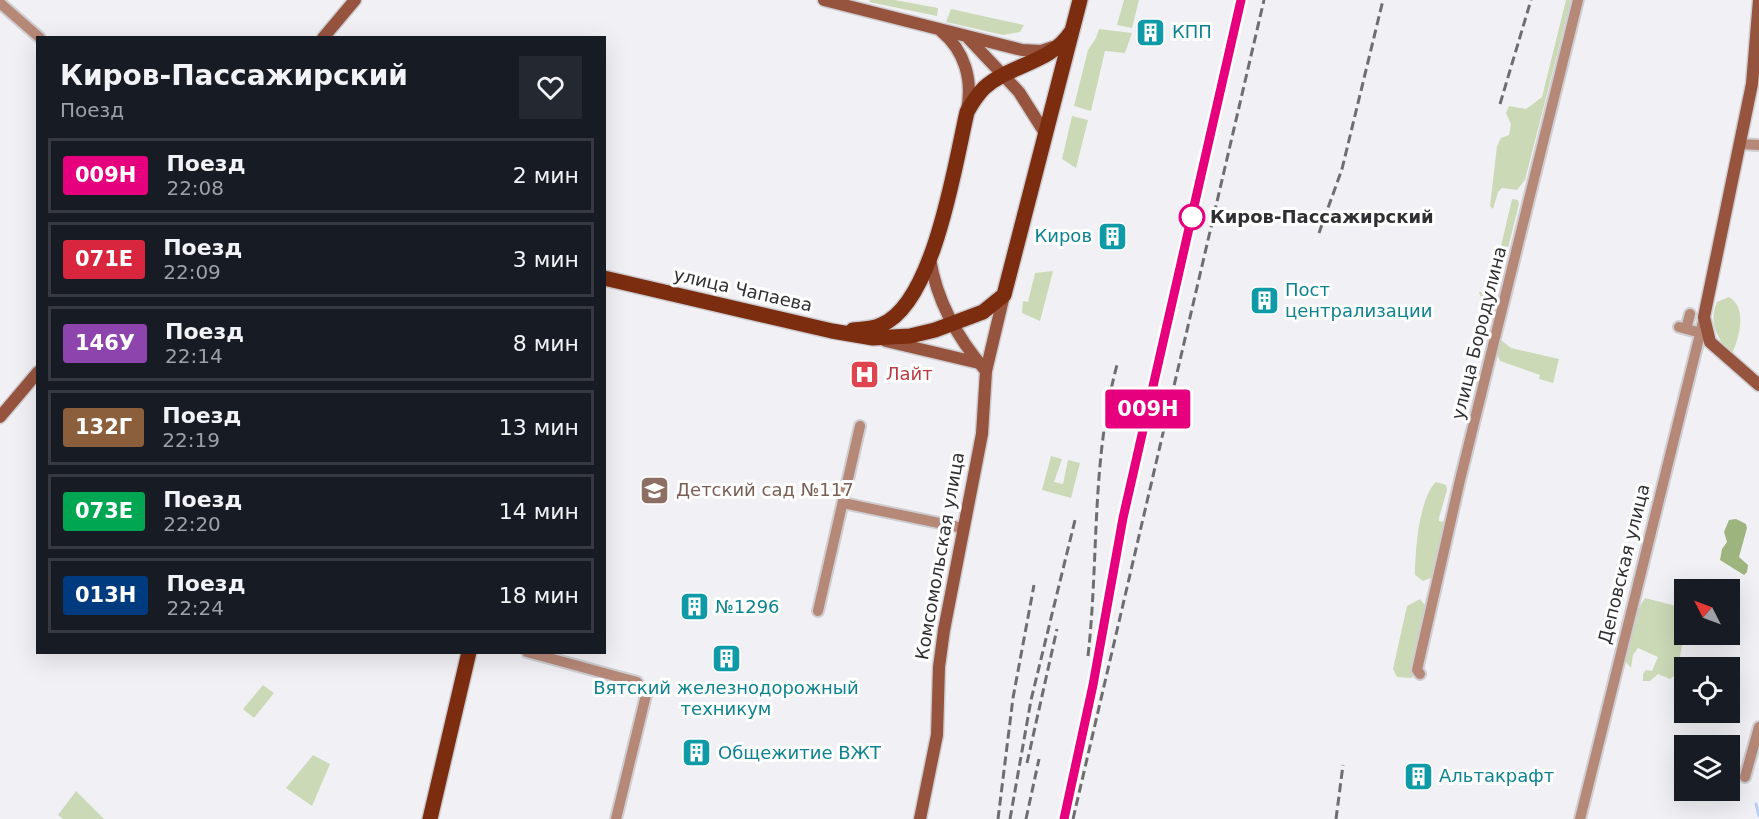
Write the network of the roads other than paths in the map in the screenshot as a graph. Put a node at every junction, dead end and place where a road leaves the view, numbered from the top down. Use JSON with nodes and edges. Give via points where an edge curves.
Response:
{"nodes":[{"id":1,"x":355,"y":0,"type":"edge"},
{"id":2,"x":824,"y":0,"type":"edge"},
{"id":3,"x":1080,"y":0,"type":"edge"},
{"id":4,"x":1578,"y":0,"type":"edge"},
{"id":5,"x":1759,"y":0,"type":"edge"},
{"id":6,"x":0,"y":3,"type":"edge"},
{"id":7,"x":940,"y":31,"type":"junction"},
{"id":8,"x":1070,"y":34,"type":"junction"},
{"id":9,"x":38,"y":36,"type":"edge"},
{"id":10,"x":325,"y":36,"type":"edge"},
{"id":11,"x":968,"y":38,"type":"junction"},
{"id":12,"x":1004,"y":75,"type":"junction"},
{"id":13,"x":967,"y":111,"type":"junction"},
{"id":14,"x":1045,"y":133,"type":"junction"},
{"id":15,"x":1741,"y":144,"type":"junction"},
{"id":16,"x":1759,"y":145,"type":"edge"},
{"id":17,"x":930,"y":259,"type":"junction"},
{"id":18,"x":606,"y":278,"type":"edge"},
{"id":19,"x":1004,"y":295,"type":"junction"},
{"id":20,"x":1690,"y":315,"type":"dead end"},
{"id":21,"x":1704,"y":317,"type":"junction"},
{"id":22,"x":953,"y":324,"type":"junction"},
{"id":23,"x":838,"y":332,"type":"junction"},
{"id":24,"x":1701,"y":333,"type":"junction"},
{"id":25,"x":873,"y":338,"type":"junction"},
{"id":26,"x":983,"y":367,"type":"junction"},
{"id":27,"x":36,"y":374,"type":"edge"},
{"id":28,"x":1759,"y":385,"type":"edge"},
{"id":29,"x":0,"y":417,"type":"edge"},
{"id":30,"x":860,"y":426,"type":"dead end"},
{"id":31,"x":843,"y":503,"type":"junction"},
{"id":32,"x":963,"y":528,"type":"junction"},
{"id":33,"x":818,"y":611,"type":"dead end"},
{"id":34,"x":469,"y":654,"type":"edge"},
{"id":35,"x":534,"y":654,"type":"edge"},
{"id":36,"x":1420,"y":674,"type":"dead end"},
{"id":37,"x":1759,"y":727,"type":"edge"},
{"id":38,"x":1745,"y":777,"type":"dead end"},
{"id":39,"x":430,"y":819,"type":"edge"},
{"id":40,"x":616,"y":819,"type":"edge"},
{"id":41,"x":920,"y":819,"type":"edge"},
{"id":42,"x":1580,"y":819,"type":"edge"}],
"edges":[{"from":1,"to":10,"type":"main road"},
{"from":2,"to":7,"type":"main road"},
{"from":3,"to":8,"type":"main road","name":"Комсомольская улица"},
{"from":4,"to":36,"type":"street","name":"улица Бородулина","via":[[1460,480],[1417,670]]},
{"from":5,"to":15,"type":"main road","name":"Деповская улица","via":[[1752,84]]},
{"from":6,"to":9,"type":"street"},
{"from":7,"to":11,"type":"main road"},
{"from":7,"to":13,"type":"main road","via":[[958,50],[966,66]]},
{"from":8,"to":11,"type":"main road","via":[[1052,47],[1032,51]]},
{"from":8,"to":12,"type":"main road","via":[[1045,56]]},
{"from":8,"to":14,"type":"main road","name":"Комсомольская улица"},
{"from":11,"to":12,"type":"main road"},
{"from":12,"to":13,"type":"main road","via":[[983,89]]},
{"from":12,"to":14,"type":"main road"},
{"from":13,"to":17,"type":"main road"},
{"from":14,"to":19,"type":"main road","name":"Комсомольская улица"},
{"from":15,"to":16,"type":"street"},
{"from":15,"to":21,"type":"main road","name":"Деповская улица"},
{"from":17,"to":22,"type":"main road","via":[[939,297]]},
{"from":17,"to":23,"type":"main road","via":[[909,301],[891,319],[880,326]]},
{"from":18,"to":23,"type":"main road","name":"улица Чапаева"},
{"from":19,"to":22,"type":"main road","name":"улица Чапаева","via":[[983,312]]},
{"from":19,"to":26,"type":"main road","name":"Комсомольская улица"},
{"from":20,"to":24,"type":"street","via":[[1683,328]]},
{"from":21,"to":24,"type":"street","name":"Деповская улица"},
{"from":21,"to":28,"type":"main road","via":[[1710,342]]},
{"from":22,"to":25,"type":"main road","name":"улица Чапаева","via":[[910,336]]},
{"from":22,"to":26,"type":"main road"},
{"from":23,"to":25,"type":"main road","name":"улица Чапаева"},
{"from":24,"to":42,"type":"street","name":"Деповская улица"},
{"from":25,"to":26,"type":"main road","name":"улица Чапаева"},
{"from":26,"to":32,"type":"main road","name":"Комсомольская улица","via":[[982,434]]},
{"from":27,"to":29,"type":"main road"},
{"from":30,"to":31,"type":"street"},
{"from":31,"to":32,"type":"street"},
{"from":31,"to":33,"type":"street"},
{"from":32,"to":41,"type":"main road","name":"Комсомольская улица","via":[[939,667],[937,735]]},
{"from":34,"to":39,"type":"main road"},
{"from":35,"to":40,"type":"street","via":[[637,682],[646,695]]},
{"from":37,"to":38,"type":"street"}]}
